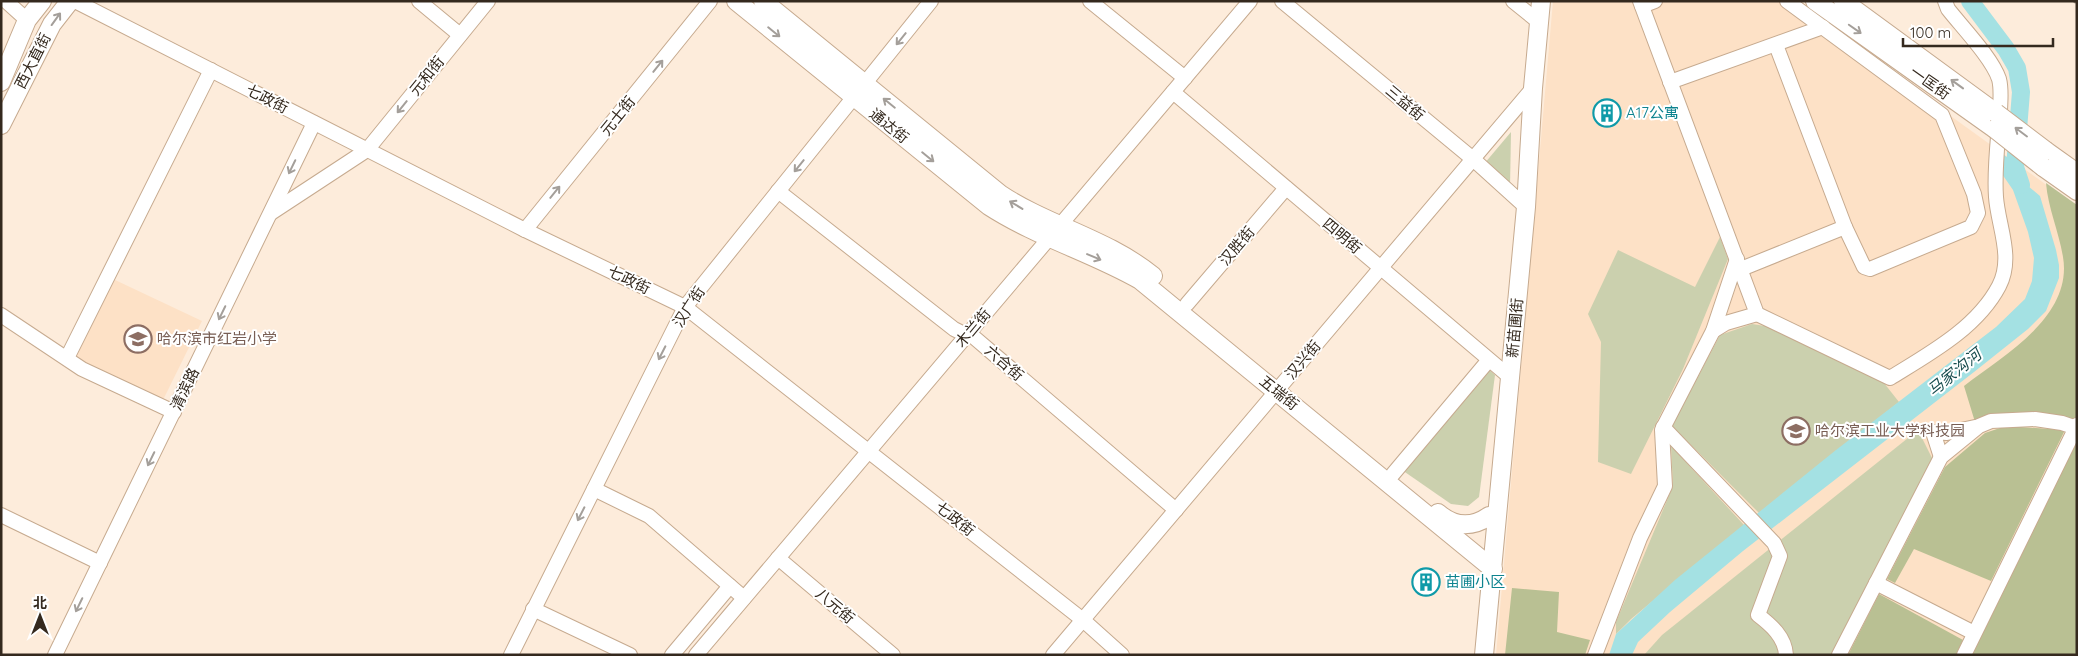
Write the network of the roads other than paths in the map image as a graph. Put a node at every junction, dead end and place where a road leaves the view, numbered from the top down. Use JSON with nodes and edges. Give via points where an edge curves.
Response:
{"nodes":[{"id":1,"x":6,"y":1,"type":"edge"},
{"id":2,"x":42,"y":1,"type":"edge"},
{"id":3,"x":70,"y":1,"type":"edge"},
{"id":4,"x":75,"y":1,"type":"edge"},
{"id":5,"x":418,"y":1,"type":"edge"},
{"id":6,"x":488,"y":1,"type":"edge"},
{"id":7,"x":710,"y":1,"type":"edge"},
{"id":8,"x":736,"y":1,"type":"edge"},
{"id":9,"x":763,"y":1,"type":"edge"},
{"id":10,"x":931,"y":1,"type":"edge"},
{"id":11,"x":1090,"y":1,"type":"edge"},
{"id":12,"x":1250,"y":1,"type":"edge"},
{"id":13,"x":1282,"y":1,"type":"edge"},
{"id":14,"x":1513,"y":1,"type":"edge"},
{"id":15,"x":1787,"y":1,"type":"edge"},
{"id":16,"x":1815,"y":1,"type":"edge"},
{"id":17,"x":1843,"y":1,"type":"edge"},
{"id":18,"x":1945,"y":1,"type":"edge"},
{"id":19,"x":1645,"y":3,"type":"edge"},
{"id":20,"x":1536,"y":10,"type":"edge"},
{"id":21,"x":27,"y":20,"type":"junction"},
{"id":22,"x":1823,"y":27,"type":"junction"},
{"id":23,"x":460,"y":35,"type":"junction"},
{"id":24,"x":1776,"y":45,"type":"junction"},
{"id":25,"x":211,"y":70,"type":"junction"},
{"id":26,"x":1185,"y":78,"type":"junction"},
{"id":27,"x":1,"y":82,"type":"edge"},
{"id":28,"x":1670,"y":82,"type":"junction"},
{"id":29,"x":865,"y":84,"type":"junction"},
{"id":30,"x":1173,"y":92,"type":"junction"},
{"id":31,"x":1528,"y":94,"type":"junction"},
{"id":32,"x":854,"y":98,"type":"junction"},
{"id":33,"x":1996,"y":121,"type":"junction"},
{"id":34,"x":314,"y":123,"type":"junction"},
{"id":35,"x":1,"y":125,"type":"edge"},
{"id":36,"x":367,"y":150,"type":"junction"},
{"id":37,"x":1473,"y":159,"type":"junction"},
{"id":38,"x":2045,"y":159,"type":"junction"},
{"id":39,"x":2077,"y":173,"type":"edge"},
{"id":40,"x":1286,"y":188,"type":"junction"},
{"id":41,"x":2077,"y":191,"type":"edge"},
{"id":42,"x":778,"y":192,"type":"junction"},
{"id":43,"x":1521,"y":202,"type":"junction"},
{"id":44,"x":270,"y":214,"type":"junction"},
{"id":45,"x":1845,"y":227,"type":"junction"},
{"id":46,"x":525,"y":230,"type":"junction"},
{"id":47,"x":1055,"y":232,"type":"junction"},
{"id":48,"x":1739,"y":264,"type":"junction"},
{"id":49,"x":1380,"y":268,"type":"junction"},
{"id":50,"x":1188,"y":304,"type":"junction"},
{"id":51,"x":685,"y":307,"type":"junction"},
{"id":52,"x":1757,"y":314,"type":"junction"},
{"id":53,"x":1,"y":315,"type":"edge"},
{"id":54,"x":1713,"y":331,"type":"junction"},
{"id":55,"x":969,"y":333,"type":"junction"},
{"id":56,"x":67,"y":358,"type":"junction"},
{"id":57,"x":1500,"y":370,"type":"junction"},
{"id":58,"x":1280,"y":386,"type":"junction"},
{"id":59,"x":174,"y":412,"type":"junction"},
{"id":60,"x":1979,"y":426,"type":"junction"},
{"id":61,"x":1663,"y":427,"type":"junction"},
{"id":62,"x":2076,"y":427,"type":"edge"},
{"id":63,"x":869,"y":450,"type":"junction"},
{"id":64,"x":1941,"y":457,"type":"junction"},
{"id":65,"x":1392,"y":474,"type":"junction"},
{"id":66,"x":594,"y":488,"type":"junction"},
{"id":67,"x":1176,"y":510,"type":"junction"},
{"id":68,"x":1,"y":515,"type":"edge"},
{"id":69,"x":1489,"y":516,"type":"junction"},
{"id":70,"x":778,"y":558,"type":"junction"},
{"id":71,"x":100,"y":563,"type":"junction"},
{"id":72,"x":1489,"y":566,"type":"junction"},
{"id":73,"x":1876,"y":583,"type":"junction"},
{"id":74,"x":730,"y":586,"type":"junction"},
{"id":75,"x":744,"y":598,"type":"junction"},
{"id":76,"x":534,"y":609,"type":"junction"},
{"id":77,"x":1083,"y":620,"type":"junction"},
{"id":78,"x":1974,"y":633,"type":"junction"},
{"id":79,"x":54,"y":655,"type":"edge"},
{"id":80,"x":511,"y":655,"type":"edge"},
{"id":81,"x":630,"y":655,"type":"edge"},
{"id":82,"x":672,"y":655,"type":"edge"},
{"id":83,"x":696,"y":655,"type":"edge"},
{"id":84,"x":892,"y":655,"type":"edge"},
{"id":85,"x":1053,"y":655,"type":"edge"},
{"id":86,"x":1122,"y":655,"type":"edge"},
{"id":87,"x":1477,"y":655,"type":"edge"},
{"id":88,"x":1484,"y":655,"type":"edge"},
{"id":89,"x":1595,"y":655,"type":"edge"},
{"id":90,"x":1786,"y":655,"type":"edge"},
{"id":91,"x":1839,"y":655,"type":"edge"},
{"id":92,"x":1964,"y":655,"type":"edge"}],
"edges":[{"from":1,"to":21,"type":"street"},
{"from":2,"to":21,"type":"main road","name":"西大直街"},
{"from":35,"to":3,"type":"main road","name":"西大直街","one_way":true,"via":[[52,24]]},
{"from":4,"to":25,"type":"street","name":"七政街"},
{"from":5,"to":23,"type":"street"},
{"from":6,"to":23,"type":"street","name":"元和街"},
{"from":46,"to":7,"type":"street","name":"元士街","one_way":true},
{"from":8,"to":32,"type":"main road","name":"通达街","one_way":true},
{"from":9,"to":29,"type":"main road","name":"通达街"},
{"from":10,"to":29,"type":"street","name":"汉广街","one_way":true},
{"from":11,"to":26,"type":"street"},
{"from":12,"to":26,"type":"street","name":"木兰街"},
{"from":13,"to":37,"type":"street","name":"三益街"},
{"from":14,"to":20,"type":"street"},
{"from":15,"to":22,"type":"street"},
{"from":16,"to":33,"type":"main road","name":"一匡街","one_way":true},
{"from":33,"to":17,"type":"main road","name":"一匡街","one_way":true},
{"from":18,"to":52,"type":"street","via":[[1992,66],[2000,83],[1995,186],[2006,257],[2003,277],[1996,291],[1968,325],[1890,378]]},
{"from":19,"to":28,"type":"street"},
{"from":20,"to":31,"type":"main road","name":"新苗圃街"},
{"from":21,"to":27,"type":"main road","name":"西大直街"},
{"from":22,"to":24,"type":"street"},
{"from":22,"to":45,"type":"street","via":[[1942,115],[1974,194],[1978,213],[1971,227],[1870,268],[1864,267]]},
{"from":23,"to":36,"type":"street","name":"元和街","one_way":true},
{"from":24,"to":28,"type":"street"},
{"from":24,"to":45,"type":"street"},
{"from":25,"to":34,"type":"street","name":"七政街"},
{"from":25,"to":56,"type":"street"},
{"from":26,"to":30,"type":"street","name":"木兰街"},
{"from":28,"to":48,"type":"street"},
{"from":29,"to":32,"type":"street","name":"汉广街"},
{"from":47,"to":29,"type":"main road","name":"通达街","one_way":true,"via":[[1000,194]]},
{"from":30,"to":40,"type":"street","name":"四明街"},
{"from":30,"to":47,"type":"street","name":"木兰街"},
{"from":31,"to":37,"type":"street","name":"汉兴街"},
{"from":31,"to":43,"type":"main road","name":"新苗圃街"},
{"from":32,"to":42,"type":"street","name":"汉广街","one_way":true},
{"from":32,"to":47,"type":"main road","name":"通达街","one_way":true,"via":[[990,206],[1021,226]]},
{"from":33,"to":38,"type":"main road","name":"一匡街","bridge":true},
{"from":34,"to":36,"type":"street","name":"七政街"},
{"from":34,"to":44,"type":"street","name":"清滨路","one_way":true},
{"from":36,"to":44,"type":"street","name":"元和街"},
{"from":36,"to":46,"type":"street","name":"七政街"},
{"from":37,"to":43,"type":"street","name":"三益街"},
{"from":37,"to":49,"type":"street","name":"汉兴街"},
{"from":38,"to":39,"type":"main road"},
{"from":38,"to":41,"type":"main road"},
{"from":40,"to":49,"type":"street","name":"四明街"},
{"from":40,"to":50,"type":"street","name":"汉胜街"},
{"from":42,"to":51,"type":"street","name":"汉广街"},
{"from":42,"to":55,"type":"street","name":"六合街","via":[[954,329]]},
{"from":43,"to":57,"type":"main road","name":"新苗圃街"},
{"from":44,"to":59,"type":"street","name":"清滨路","one_way":true},
{"from":45,"to":48,"type":"street"},
{"from":46,"to":51,"type":"street","name":"七政街"},
{"from":47,"to":50,"type":"main road","name":"五瑞街","via":[[1136,264]]},
{"from":47,"to":55,"type":"street","name":"木兰街"},
{"from":47,"to":58,"type":"main road","name":"五瑞街","one_way":true,"via":[[1140,280]]},
{"from":48,"to":52,"type":"street"},
{"from":48,"to":54,"type":"street"},
{"from":49,"to":57,"type":"street","name":"四明街"},
{"from":49,"to":58,"type":"street","name":"汉兴街"},
{"from":50,"to":58,"type":"main road","name":"五瑞街"},
{"from":51,"to":63,"type":"street","name":"七政街"},
{"from":51,"to":66,"type":"street","name":"汉广街","one_way":true},
{"from":52,"to":54,"type":"street","via":[[1726,323]]},
{"from":53,"to":56,"type":"street"},
{"from":54,"to":61,"type":"street"},
{"from":55,"to":63,"type":"street","name":"木兰街"},
{"from":55,"to":67,"type":"street","name":"六合街"},
{"from":56,"to":59,"type":"street","via":[[82,369]]},
{"from":57,"to":65,"type":"street"},
{"from":57,"to":69,"type":"main road","name":"新苗圃街"},
{"from":57,"to":72,"type":"main road","name":"新苗圃街"},
{"from":58,"to":65,"type":"main road","name":"五瑞街"},
{"from":58,"to":67,"type":"street","name":"汉兴街"},
{"from":58,"to":72,"type":"main road","name":"五瑞街"},
{"from":59,"to":71,"type":"street","name":"清滨路","one_way":true},
{"from":60,"to":62,"type":"street","via":[[2028,419]]},
{"from":60,"to":64,"type":"street"},
{"from":60,"to":64,"type":"street","via":[[1954,432],[1933,432]]},
{"from":61,"to":89,"type":"street","via":[[1665,486],[1640,538]]},
{"from":61,"to":90,"type":"street","via":[[1774,543],[1780,556],[1758,615],[1777,632]]},
{"from":62,"to":78,"type":"street"},
{"from":63,"to":70,"type":"street","name":"木兰街"},
{"from":63,"to":77,"type":"street","name":"七政街"},
{"from":64,"to":73,"type":"street"},
{"from":65,"to":69,"type":"main road","name":"五瑞街","via":[[1443,518],[1456,524],[1473,525]]},
{"from":66,"to":74,"type":"street","via":[[649,516]]},
{"from":66,"to":76,"type":"street","name":"汉广街","one_way":true},
{"from":67,"to":77,"type":"street","name":"汉兴街"},
{"from":68,"to":71,"type":"street"},
{"from":69,"to":72,"type":"main road","name":"新苗圃街"},
{"from":70,"to":75,"type":"street","name":"木兰街"},
{"from":70,"to":84,"type":"street","name":"八元街"},
{"from":71,"to":79,"type":"street","name":"清滨路","one_way":true},
{"from":72,"to":87,"type":"main road","name":"新苗圃街"},
{"from":72,"to":88,"type":"main road","name":"新苗圃街"},
{"from":73,"to":78,"type":"street"},
{"from":73,"to":91,"type":"street"},
{"from":74,"to":75,"type":"street"},
{"from":74,"to":82,"type":"street"},
{"from":75,"to":83,"type":"street","name":"木兰街"},
{"from":76,"to":80,"type":"street","name":"汉广街"},
{"from":76,"to":81,"type":"street"},
{"from":77,"to":85,"type":"street","name":"汉兴街"},
{"from":77,"to":86,"type":"street","name":"七政街"},
{"from":78,"to":92,"type":"street"}]}
